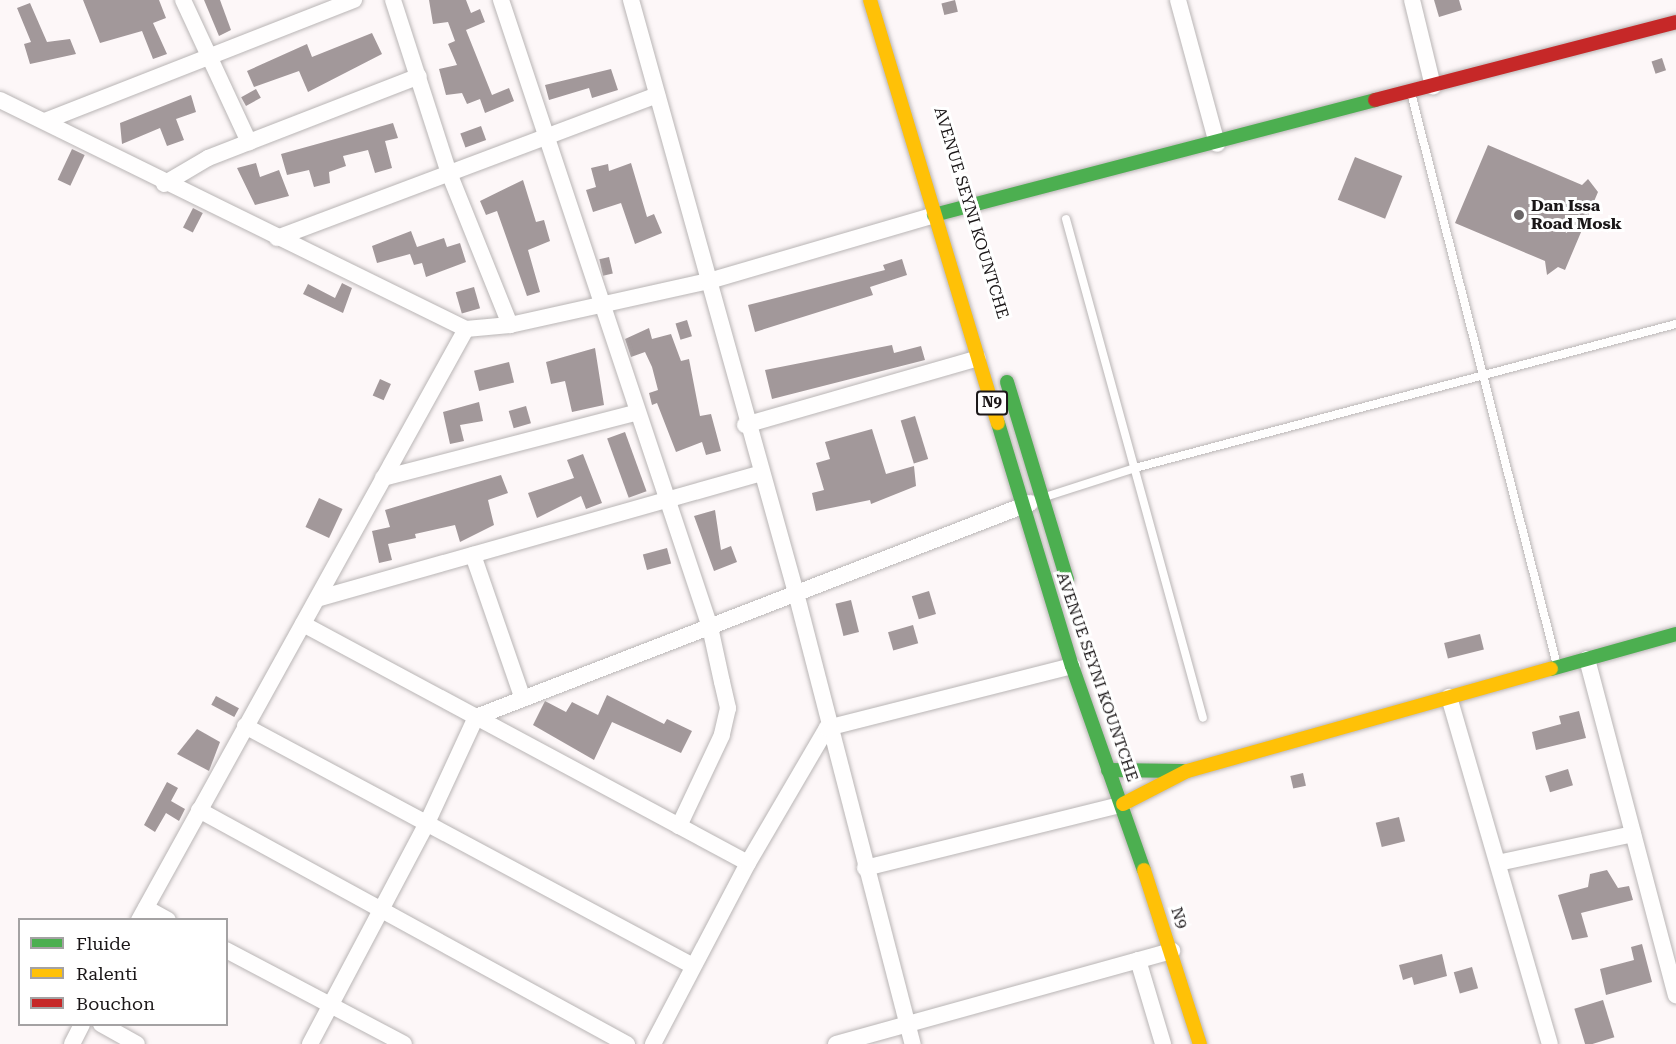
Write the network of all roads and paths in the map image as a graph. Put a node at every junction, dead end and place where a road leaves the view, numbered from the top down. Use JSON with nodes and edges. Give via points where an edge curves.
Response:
{"nodes":[{"id":1,"x":183,"y":0,"type":"edge"},
{"id":2,"x":354,"y":0,"type":"edge"},
{"id":3,"x":393,"y":0,"type":"edge"},
{"id":4,"x":501,"y":0,"type":"edge"},
{"id":5,"x":632,"y":0,"type":"edge"},
{"id":6,"x":870,"y":0,"type":"edge"},
{"id":7,"x":1178,"y":0,"type":"edge"},
{"id":8,"x":1412,"y":0,"type":"edge"},
{"id":9,"x":1676,"y":22,"type":"edge"},
{"id":10,"x":210,"y":57,"type":"junction"},
{"id":11,"x":419,"y":76,"type":"junction"},
{"id":12,"x":1433,"y":86,"type":"junction"},
{"id":13,"x":1411,"y":93,"type":"junction"},
{"id":14,"x":657,"y":95,"type":"junction"},
{"id":15,"x":0,"y":100,"type":"edge"},
{"id":16,"x":45,"y":121,"type":"junction"},
{"id":17,"x":546,"y":136,"type":"junction"},
{"id":18,"x":249,"y":142,"type":"junction"},
{"id":19,"x":1217,"y":144,"type":"junction"},
{"id":20,"x":450,"y":172,"type":"junction"},
{"id":21,"x":164,"y":184,"type":"junction"},
{"id":22,"x":950,"y":203,"type":"junction"},
{"id":23,"x":934,"y":215,"type":"junction"},
{"id":24,"x":1066,"y":219,"type":"dead end"},
{"id":25,"x":958,"y":231,"type":"dead end"},
{"id":26,"x":277,"y":238,"type":"junction"},
{"id":27,"x":709,"y":281,"type":"junction"},
{"id":28,"x":602,"y":305,"type":"junction"},
{"id":29,"x":1676,"y":324,"type":"edge"},
{"id":30,"x":510,"y":325,"type":"junction"},
{"id":31,"x":466,"y":329,"type":"junction"},
{"id":32,"x":978,"y":358,"type":"junction"},
{"id":33,"x":1001,"y":364,"type":"dead end"},
{"id":34,"x":1483,"y":375,"type":"junction"},
{"id":35,"x":638,"y":412,"type":"junction"},
{"id":36,"x":745,"y":425,"type":"junction"},
{"id":37,"x":1135,"y":468,"type":"junction"},
{"id":38,"x":759,"y":474,"type":"junction"},
{"id":39,"x":383,"y":478,"type":"junction"},
{"id":40,"x":1044,"y":497,"type":"junction"},
{"id":41,"x":667,"y":500,"type":"junction"},
{"id":42,"x":1024,"y":505,"type":"junction"},
{"id":43,"x":473,"y":555,"type":"junction"},
{"id":44,"x":796,"y":593,"type":"junction"},
{"id":45,"x":320,"y":598,"type":"junction"},
{"id":46,"x":1073,"y":601,"type":"dead end"},
{"id":47,"x":303,"y":624,"type":"junction"},
{"id":48,"x":710,"y":627,"type":"junction"},
{"id":49,"x":1676,"y":634,"type":"edge"},
{"id":50,"x":1587,"y":659,"type":"junction"},
{"id":51,"x":1072,"y":666,"type":"junction"},
{"id":52,"x":1557,"y":667,"type":"junction"},
{"id":53,"x":1095,"y":680,"type":"dead end"},
{"id":54,"x":1449,"y":697,"type":"junction"},
{"id":55,"x":523,"y":699,"type":"junction"},
{"id":56,"x":476,"y":717,"type":"junction"},
{"id":57,"x":1203,"y":718,"type":"dead end"},
{"id":58,"x":245,"y":726,"type":"junction"},
{"id":59,"x":827,"y":728,"type":"junction"},
{"id":60,"x":1114,"y":770,"type":"junction"},
{"id":61,"x":1187,"y":771,"type":"junction"},
{"id":62,"x":1123,"y":804,"type":"junction"},
{"id":63,"x":199,"y":810,"type":"junction"},
{"id":64,"x":428,"y":823,"type":"junction"},
{"id":65,"x":679,"y":826,"type":"junction"},
{"id":66,"x":1633,"y":834,"type":"junction"},
{"id":67,"x":748,"y":863,"type":"junction"},
{"id":68,"x":1498,"y":863,"type":"junction"},
{"id":69,"x":865,"y":868,"type":"junction"},
{"id":70,"x":382,"y":909,"type":"junction"},
{"id":71,"x":142,"y":914,"type":"edge"},
{"id":72,"x":159,"y":918,"type":"edge"},
{"id":73,"x":228,"y":951,"type":"edge"},
{"id":74,"x":1172,"y":951,"type":"junction"},
{"id":75,"x":1138,"y":960,"type":"junction"},
{"id":76,"x":693,"y":966,"type":"junction"},
{"id":77,"x":1676,"y":995,"type":"edge"},
{"id":78,"x":332,"y":1005,"type":"junction"},
{"id":79,"x":907,"y":1024,"type":"junction"},
{"id":80,"x":81,"y":1026,"type":"edge"},
{"id":81,"x":105,"y":1026,"type":"edge"},
{"id":82,"x":72,"y":1044,"type":"edge"},
{"id":83,"x":137,"y":1044,"type":"edge"},
{"id":84,"x":310,"y":1044,"type":"edge"},
{"id":85,"x":404,"y":1044,"type":"edge"},
{"id":86,"x":627,"y":1044,"type":"edge"},
{"id":87,"x":653,"y":1044,"type":"edge"},
{"id":88,"x":836,"y":1044,"type":"edge"},
{"id":89,"x":913,"y":1044,"type":"edge"},
{"id":90,"x":1163,"y":1044,"type":"edge"},
{"id":91,"x":1200,"y":1044,"type":"edge"},
{"id":92,"x":1550,"y":1044,"type":"edge"}],
"edges":[{"from":1,"to":10,"type":"street"},
{"from":2,"to":10,"type":"street"},
{"from":3,"to":11,"type":"street"},
{"from":4,"to":17,"type":"street"},
{"from":5,"to":14,"type":"street"},
{"from":6,"to":23,"type":"main road","name":"AVENUE SEYNI KOUNTCHE","number":"N9"},
{"from":7,"to":19,"type":"street"},
{"from":8,"to":12,"type":"street"},
{"from":9,"to":12,"type":"main road"},
{"from":10,"to":16,"type":"street"},
{"from":10,"to":18,"type":"street"},
{"from":11,"to":18,"type":"street"},
{"from":11,"to":20,"type":"street"},
{"from":12,"to":13,"type":"main road"},
{"from":13,"to":19,"type":"main road"},
{"from":13,"to":34,"type":"lane"},
{"from":14,"to":17,"type":"street"},
{"from":14,"to":27,"type":"street"},
{"from":15,"to":16,"type":"street"},
{"from":16,"to":21,"type":"street"},
{"from":17,"to":20,"type":"street"},
{"from":17,"to":28,"type":"street"},
{"from":18,"to":21,"type":"street"},
{"from":19,"to":22,"type":"main road"},
{"from":20,"to":26,"type":"street"},
{"from":20,"to":30,"type":"street"},
{"from":21,"to":26,"type":"street"},
{"from":22,"to":23,"type":"main road"},
{"from":22,"to":25,"type":"main road","name":"AVENUE SEYNI KOUNTCHE"},
{"from":23,"to":27,"type":"street"},
{"from":23,"to":32,"type":"main road","name":"AVENUE SEYNI KOUNTCHE","number":"N9"},
{"from":24,"to":37,"type":"lane"},
{"from":26,"to":31,"type":"street"},
{"from":27,"to":28,"type":"street"},
{"from":27,"to":36,"type":"street"},
{"from":28,"to":30,"type":"street"},
{"from":28,"to":35,"type":"street"},
{"from":29,"to":34,"type":"lane"},
{"from":30,"to":31,"type":"street"},
{"from":31,"to":39,"type":"street"},
{"from":32,"to":36,"type":"street"},
{"from":32,"to":42,"type":"main road","name":"AVENUE SEYNI KOUNTCHE","number":"N9"},
{"from":33,"to":40,"type":"main road","name":"AVENUE SEYNI KOUNTCHE","number":"N9"},
{"from":34,"to":37,"type":"lane"},
{"from":34,"to":52,"type":"lane"},
{"from":35,"to":39,"type":"street"},
{"from":35,"to":41,"type":"street"},
{"from":36,"to":38,"type":"street"},
{"from":37,"to":40,"type":"lane"},
{"from":37,"to":57,"type":"lane"},
{"from":38,"to":41,"type":"street"},
{"from":38,"to":44,"type":"street"},
{"from":39,"to":45,"type":"street"},
{"from":40,"to":42,"type":"street"},
{"from":40,"to":46,"type":"main road","name":"AVENUE SEYNI KOUNTCHE","number":"N9"},
{"from":41,"to":43,"type":"street"},
{"from":41,"to":48,"type":"street"},
{"from":42,"to":44,"type":"street"},
{"from":42,"to":51,"type":"main road","name":"AVENUE SEYNI KOUNTCHE","number":"N9"},
{"from":43,"to":45,"type":"street"},
{"from":43,"to":55,"type":"street"},
{"from":44,"to":48,"type":"street"},
{"from":44,"to":59,"type":"street"},
{"from":45,"to":47,"type":"street"},
{"from":47,"to":56,"type":"street"},
{"from":47,"to":58,"type":"street"},
{"from":48,"to":55,"type":"street"},
{"from":48,"to":65,"type":"street","via":[[728,708],[722,735]]},
{"from":49,"to":50,"type":"main road"},
{"from":50,"to":52,"type":"main road"},
{"from":50,"to":66,"type":"street"},
{"from":51,"to":59,"type":"street"},
{"from":51,"to":60,"type":"main road","name":"AVENUE SEYNI KOUNTCHE","number":"N9"},
{"from":52,"to":54,"type":"main road"},
{"from":53,"to":60,"type":"main road","name":"AVENUE SEYNI KOUNTCHE","number":"N9"},
{"from":54,"to":61,"type":"main road"},
{"from":54,"to":68,"type":"street"},
{"from":55,"to":56,"type":"street"},
{"from":56,"to":64,"type":"street"},
{"from":56,"to":65,"type":"street"},
{"from":58,"to":63,"type":"street"},
{"from":58,"to":64,"type":"street"},
{"from":59,"to":67,"type":"street"},
{"from":59,"to":69,"type":"street"},
{"from":60,"to":61,"type":"main road"},
{"from":60,"to":62,"type":"main road","name":"AVENUE SEYNI KOUNTCHE","number":"N9"},
{"from":61,"to":62,"type":"main road"},
{"from":62,"to":69,"type":"street"},
{"from":62,"to":74,"type":"main road","name":"N9"},
{"from":63,"to":70,"type":"street"},
{"from":63,"to":71,"type":"street"},
{"from":64,"to":70,"type":"street"},
{"from":64,"to":76,"type":"street"},
{"from":65,"to":67,"type":"street"},
{"from":66,"to":68,"type":"street"},
{"from":66,"to":77,"type":"street"},
{"from":67,"to":76,"type":"street"},
{"from":68,"to":92,"type":"street"},
{"from":69,"to":79,"type":"street"},
{"from":70,"to":78,"type":"street"},
{"from":70,"to":86,"type":"street"},
{"from":71,"to":72,"type":"street"},
{"from":73,"to":78,"type":"street"},
{"from":74,"to":75,"type":"street"},
{"from":74,"to":91,"type":"main road","name":"N9"},
{"from":75,"to":79,"type":"street"},
{"from":75,"to":90,"type":"street"},
{"from":76,"to":87,"type":"street"},
{"from":78,"to":84,"type":"street"},
{"from":78,"to":85,"type":"street"},
{"from":79,"to":88,"type":"street"},
{"from":79,"to":89,"type":"street"},
{"from":80,"to":82,"type":"street"},
{"from":81,"to":83,"type":"street"}]}
